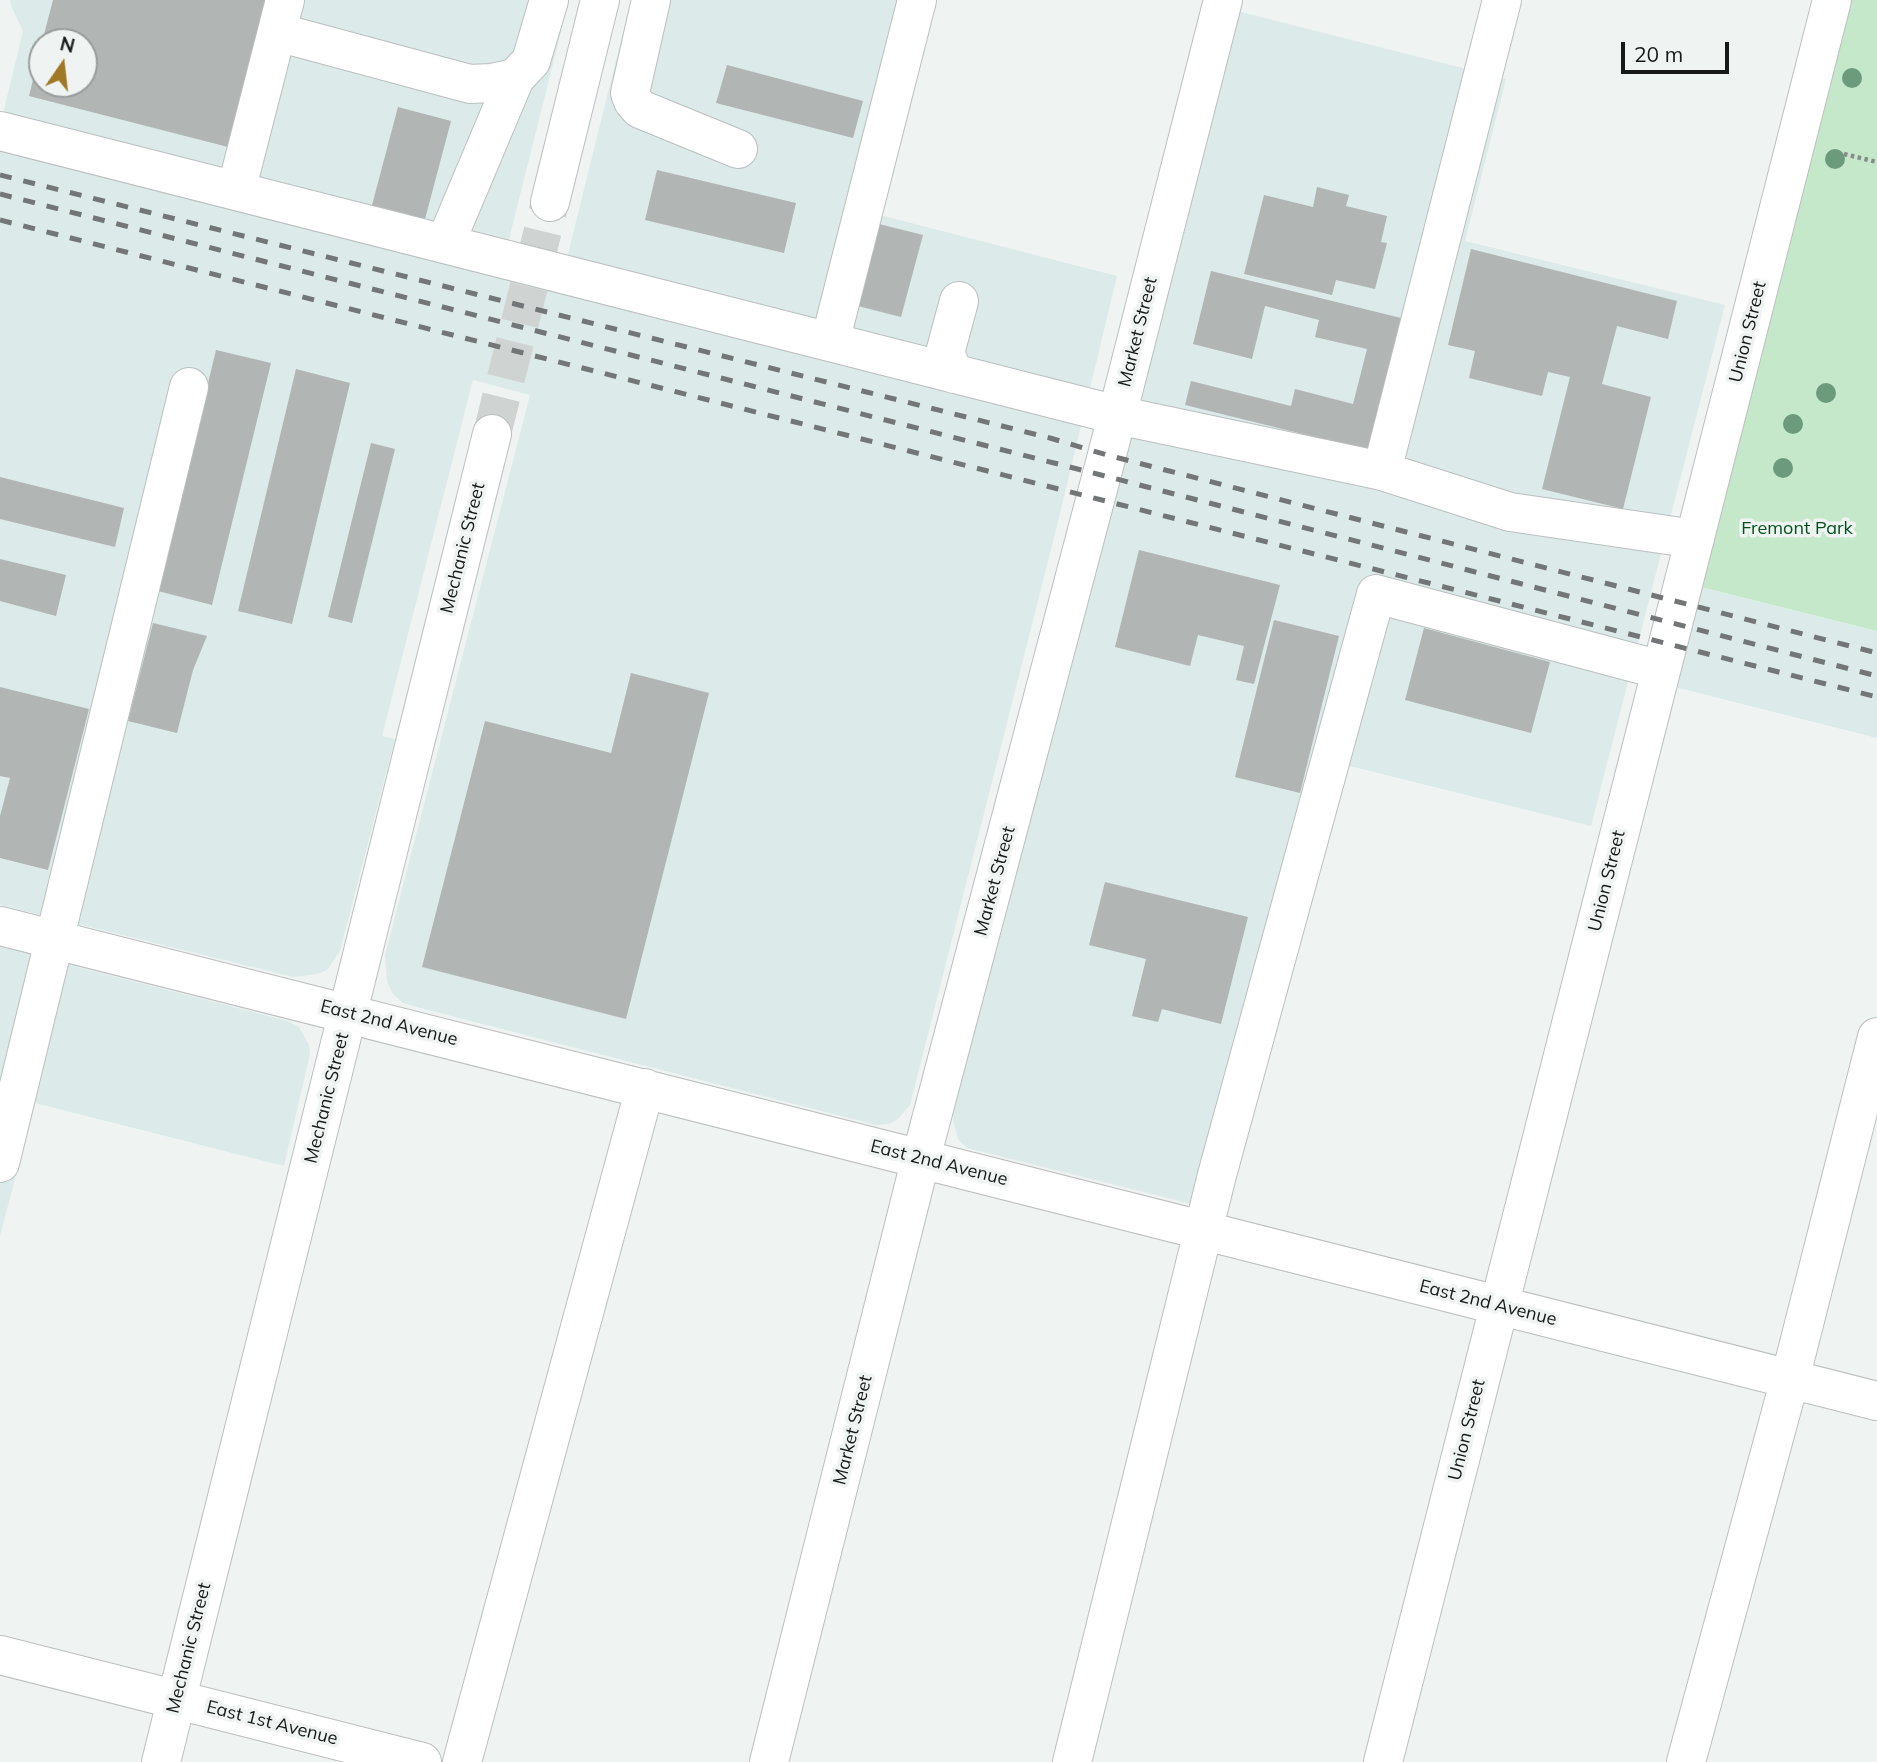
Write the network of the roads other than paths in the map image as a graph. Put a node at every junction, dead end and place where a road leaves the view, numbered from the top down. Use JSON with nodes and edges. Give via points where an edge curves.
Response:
{"nodes":[{"id":1,"x":549,"y":0,"type":"edge"},
{"id":2,"x":600,"y":0,"type":"edge"},
{"id":3,"x":651,"y":0,"type":"edge"},
{"id":4,"x":917,"y":0,"type":"edge"},
{"id":5,"x":1223,"y":0,"type":"edge"},
{"id":6,"x":1502,"y":0,"type":"edge"},
{"id":7,"x":1832,"y":0,"type":"edge"},
{"id":8,"x":281,"y":16,"type":"edge"},
{"id":9,"x":515,"y":78,"type":"junction"},
{"id":10,"x":0,"y":131,"type":"edge"},
{"id":11,"x":738,"y":149,"type":"dead end"},
{"id":12,"x":236,"y":191,"type":"junction"},
{"id":13,"x":550,"y":202,"type":"tunnel mouth"},
{"id":14,"x":445,"y":244,"type":"junction"},
{"id":15,"x":959,"y":301,"type":"dead end"},
{"id":16,"x":830,"y":342,"type":"junction"},
{"id":17,"x":954,"y":374,"type":"junction"},
{"id":18,"x":189,"y":387,"type":"dead end"},
{"id":19,"x":1117,"y":415,"type":"junction"},
{"id":20,"x":492,"y":434,"type":"tunnel mouth"},
{"id":21,"x":1382,"y":471,"type":"junction"},
{"id":22,"x":1695,"y":539,"type":"junction"},
{"id":23,"x":1661,"y":670,"type":"junction"},
{"id":24,"x":0,"y":926,"type":"edge"},
{"id":25,"x":55,"y":939,"type":"junction"},
{"id":26,"x":348,"y":1013,"type":"junction"},
{"id":27,"x":1877,"y":1037,"type":"edge"},
{"id":28,"x":645,"y":1088,"type":"junction"},
{"id":29,"x":921,"y":1158,"type":"junction"},
{"id":30,"x":0,"y":1163,"type":"edge"},
{"id":31,"x":1205,"y":1231,"type":"junction"},
{"id":32,"x":1499,"y":1306,"type":"junction"},
{"id":33,"x":1790,"y":1380,"type":"junction"},
{"id":34,"x":1877,"y":1401,"type":"edge"},
{"id":35,"x":0,"y":1655,"type":"edge"},
{"id":36,"x":177,"y":1699,"type":"junction"},
{"id":37,"x":161,"y":1762,"type":"edge"},
{"id":38,"x":422,"y":1762,"type":"edge"},
{"id":39,"x":462,"y":1762,"type":"edge"},
{"id":40,"x":769,"y":1762,"type":"edge"},
{"id":41,"x":1072,"y":1762,"type":"edge"},
{"id":42,"x":1382,"y":1762,"type":"edge"},
{"id":43,"x":1686,"y":1762,"type":"edge"}],
"edges":[{"from":1,"to":9,"type":"street","via":[[535,54]]},
{"from":2,"to":13,"type":"street"},
{"from":3,"to":11,"type":"street","via":[[632,101],[640,109]]},
{"from":4,"to":16,"type":"street"},
{"from":5,"to":19,"type":"street","name":"Market Street"},
{"from":6,"to":21,"type":"street"},
{"from":7,"to":22,"type":"street","name":"Union Street"},
{"from":8,"to":9,"type":"street","via":[[470,84]]},
{"from":8,"to":12,"type":"street"},
{"from":9,"to":14,"type":"street"},
{"from":10,"to":12,"type":"street"},
{"from":12,"to":14,"type":"street"},
{"from":14,"to":16,"type":"street"},
{"from":15,"to":17,"type":"street","via":[[945,353]]},
{"from":16,"to":17,"type":"street"},
{"from":17,"to":19,"type":"street"},
{"from":18,"to":25,"type":"street"},
{"from":19,"to":21,"type":"street"},
{"from":19,"to":29,"type":"street","name":"Market Street"},
{"from":20,"to":26,"type":"street","name":"Mechanic Street"},
{"from":21,"to":22,"type":"street","via":[[1510,512]]},
{"from":22,"to":23,"type":"street","name":"Union Street"},
{"from":23,"to":31,"type":"street","via":[[1376,594]]},
{"from":23,"to":32,"type":"street","name":"Union Street"},
{"from":24,"to":25,"type":"street","name":"East 2nd Avenue"},
{"from":25,"to":26,"type":"street","name":"East 2nd Avenue"},
{"from":25,"to":30,"type":"street"},
{"from":26,"to":28,"type":"street","name":"East 2nd Avenue"},
{"from":26,"to":36,"type":"street","name":"Mechanic Street"},
{"from":27,"to":33,"type":"street"},
{"from":28,"to":29,"type":"street","name":"East 2nd Avenue"},
{"from":28,"to":39,"type":"street"},
{"from":29,"to":31,"type":"street","name":"East 2nd Avenue"},
{"from":29,"to":40,"type":"street","name":"Market Street"},
{"from":31,"to":32,"type":"street","name":"East 2nd Avenue"},
{"from":31,"to":41,"type":"street"},
{"from":32,"to":33,"type":"street","name":"East 2nd Avenue"},
{"from":32,"to":42,"type":"street","name":"Union Street"},
{"from":33,"to":34,"type":"street","name":"East 2nd Avenue"},
{"from":33,"to":43,"type":"street"},
{"from":35,"to":36,"type":"street","name":"East 1st Avenue"},
{"from":36,"to":37,"type":"street","name":"Mechanic Street"},
{"from":36,"to":38,"type":"street","name":"East 1st Avenue"}]}
